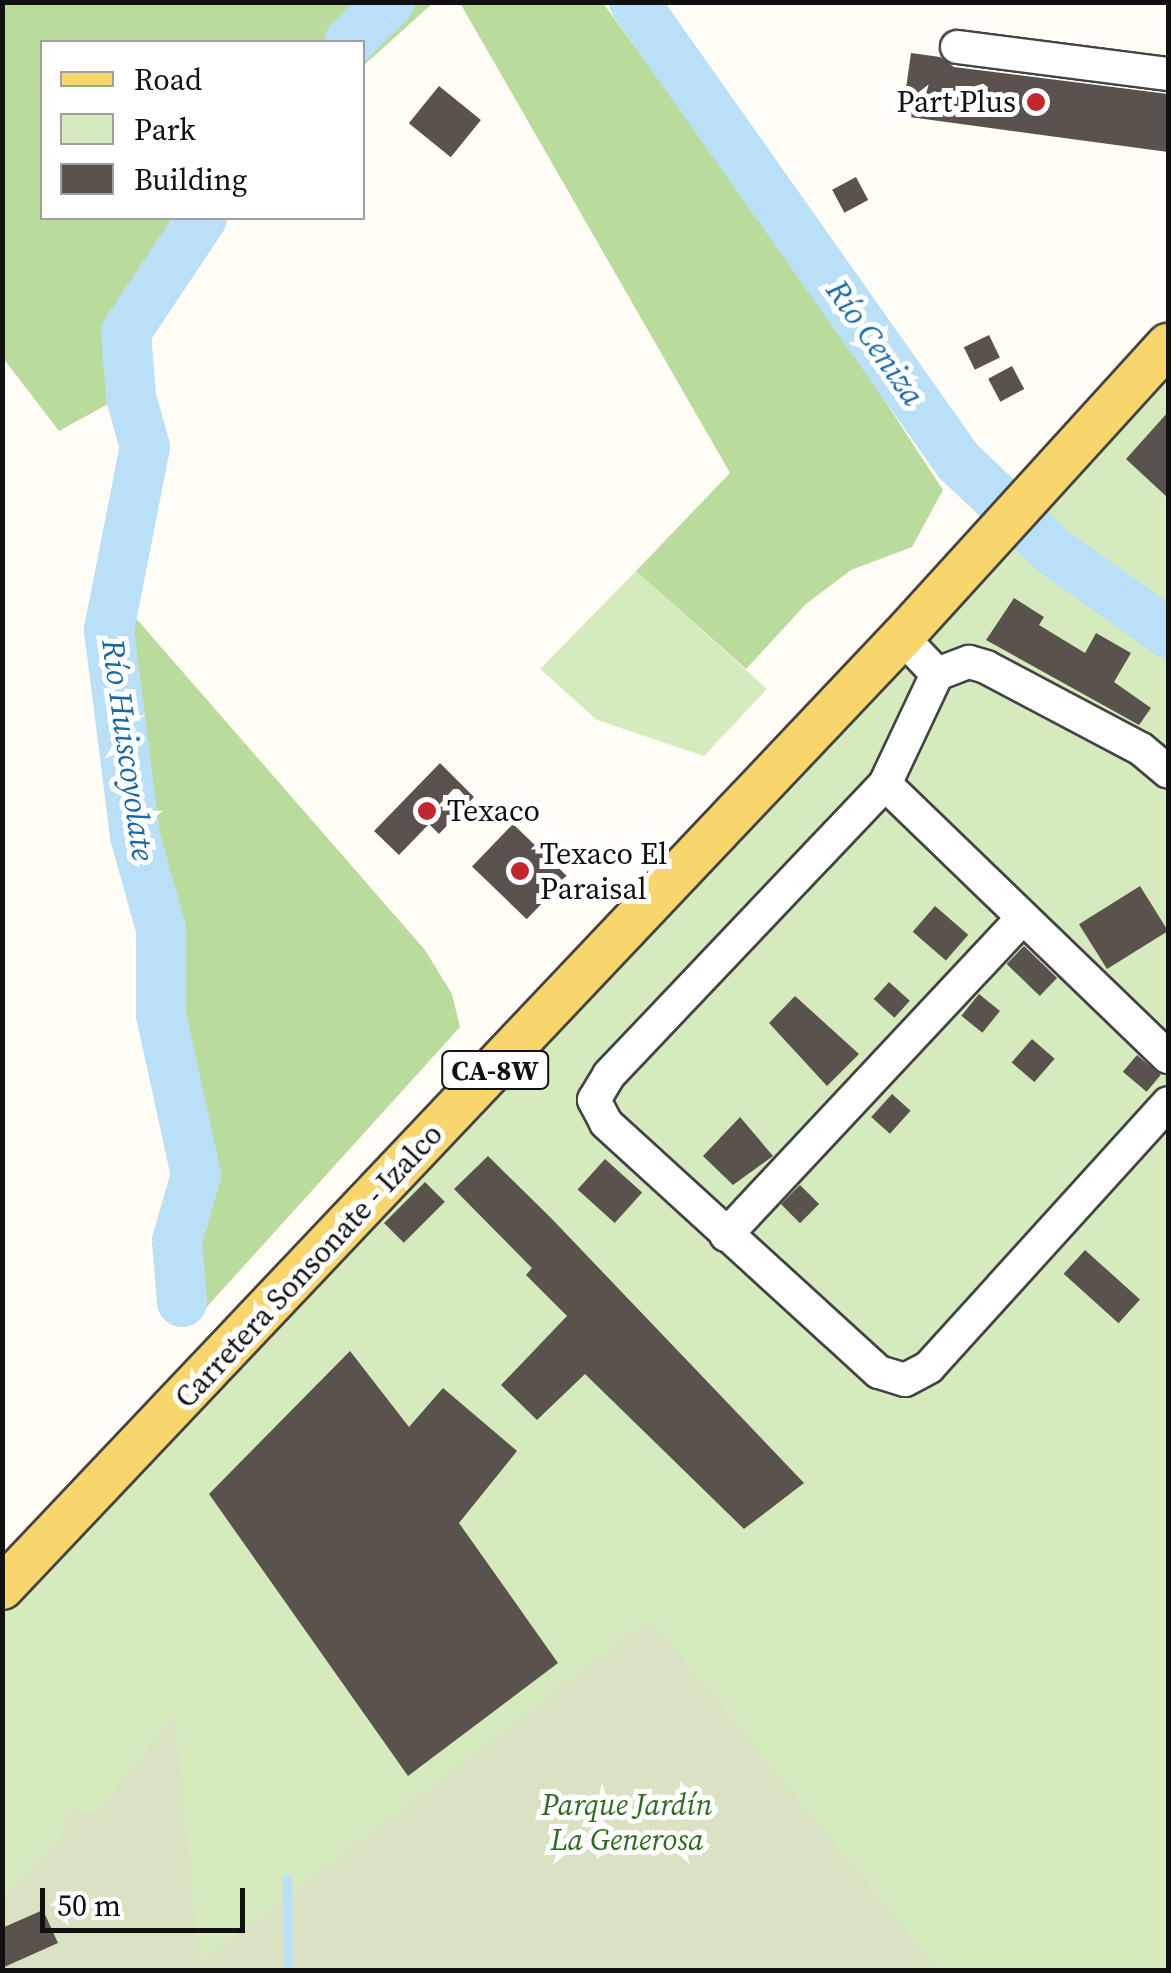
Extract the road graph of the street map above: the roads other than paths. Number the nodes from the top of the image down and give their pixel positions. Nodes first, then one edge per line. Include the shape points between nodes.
1 (957, 47) dead end
2 (1168, 74) edge
3 (1164, 360) edge
4 (902, 637) junction
5 (937, 674) junction
6 (1168, 772) edge
7 (885, 784) junction
8 (1021, 920) junction
9 (1168, 1057) edge
10 (1168, 1103) edge
11 (726, 1234) junction
12 (2, 1588) edge

1 - 2 street
3 - 4 main road, Carretera Sonsonate - Izalco / CA-8W
4 - 5 street
4 - 12 main road, Carretera Sonsonate - Izalco / CA-8W
5 - 6 street via 970,662 986,667 1140,749
5 - 7 street
7 - 8 street
7 - 11 street via 609,1075 594,1100 606,1124
8 - 9 street
8 - 11 street
10 - 11 street via 929,1367 905,1380 878,1372

